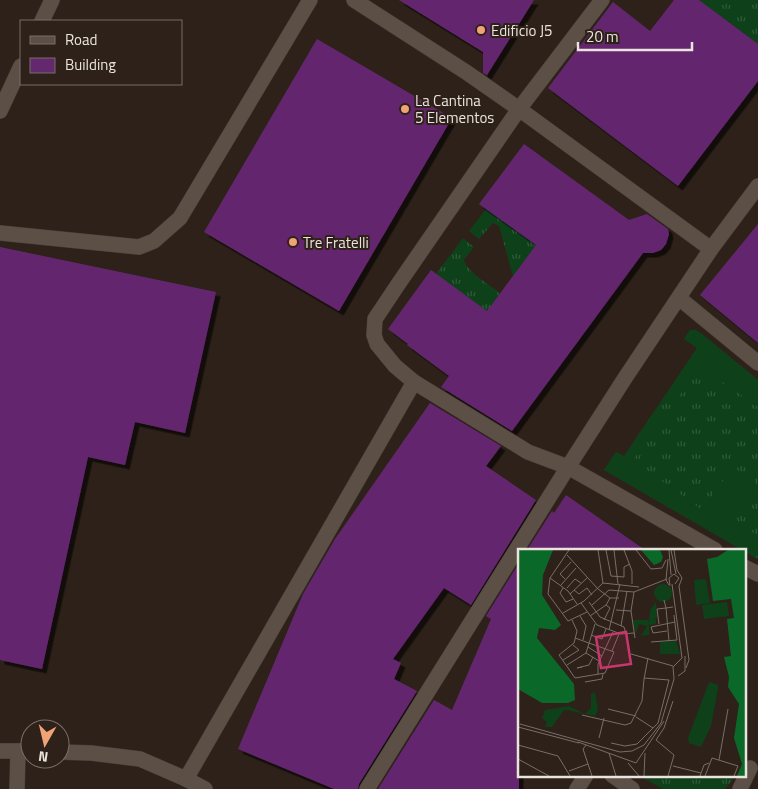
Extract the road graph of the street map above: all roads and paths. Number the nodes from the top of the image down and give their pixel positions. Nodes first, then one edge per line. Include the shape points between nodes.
1 (52, 0) edge
2 (310, 0) edge
3 (354, 0) edge
4 (602, 0) edge
5 (42, 20) edge
6 (20, 68) edge
7 (519, 109) junction
8 (0, 111) edge
9 (758, 186) edge
10 (0, 233) edge
11 (711, 249) junction
12 (678, 298) junction
13 (758, 363) edge
14 (414, 382) junction
15 (568, 467) junction
16 (713, 549) edge
17 (746, 568) edge
18 (758, 574) edge
19 (0, 751) edge
20 (20, 751) edge
21 (70, 752) edge
22 (21, 769) edge
23 (751, 769) edge
24 (585, 776) edge
25 (613, 776) edge
26 (186, 779) junction
27 (17, 789) edge
28 (205, 789) edge
29 (367, 789) edge
30 (577, 789) edge
31 (632, 789) edge
32 (740, 789) edge

1 - 5 street
2 - 10 street via 180,218 154,241 139,247
3 - 7 street
4 - 7 street
6 - 8 street
7 - 11 street
7 - 14 street via 375,319 377,344
9 - 11 street
11 - 12 street
12 - 13 street
12 - 15 street
14 - 15 street via 528,452
14 - 26 street
15 - 16 street
15 - 29 street
17 - 18 street
19 - 20 street
21 - 26 street via 140,760
22 - 27 street
23 - 32 street
24 - 30 street
25 - 31 street
26 - 28 street

